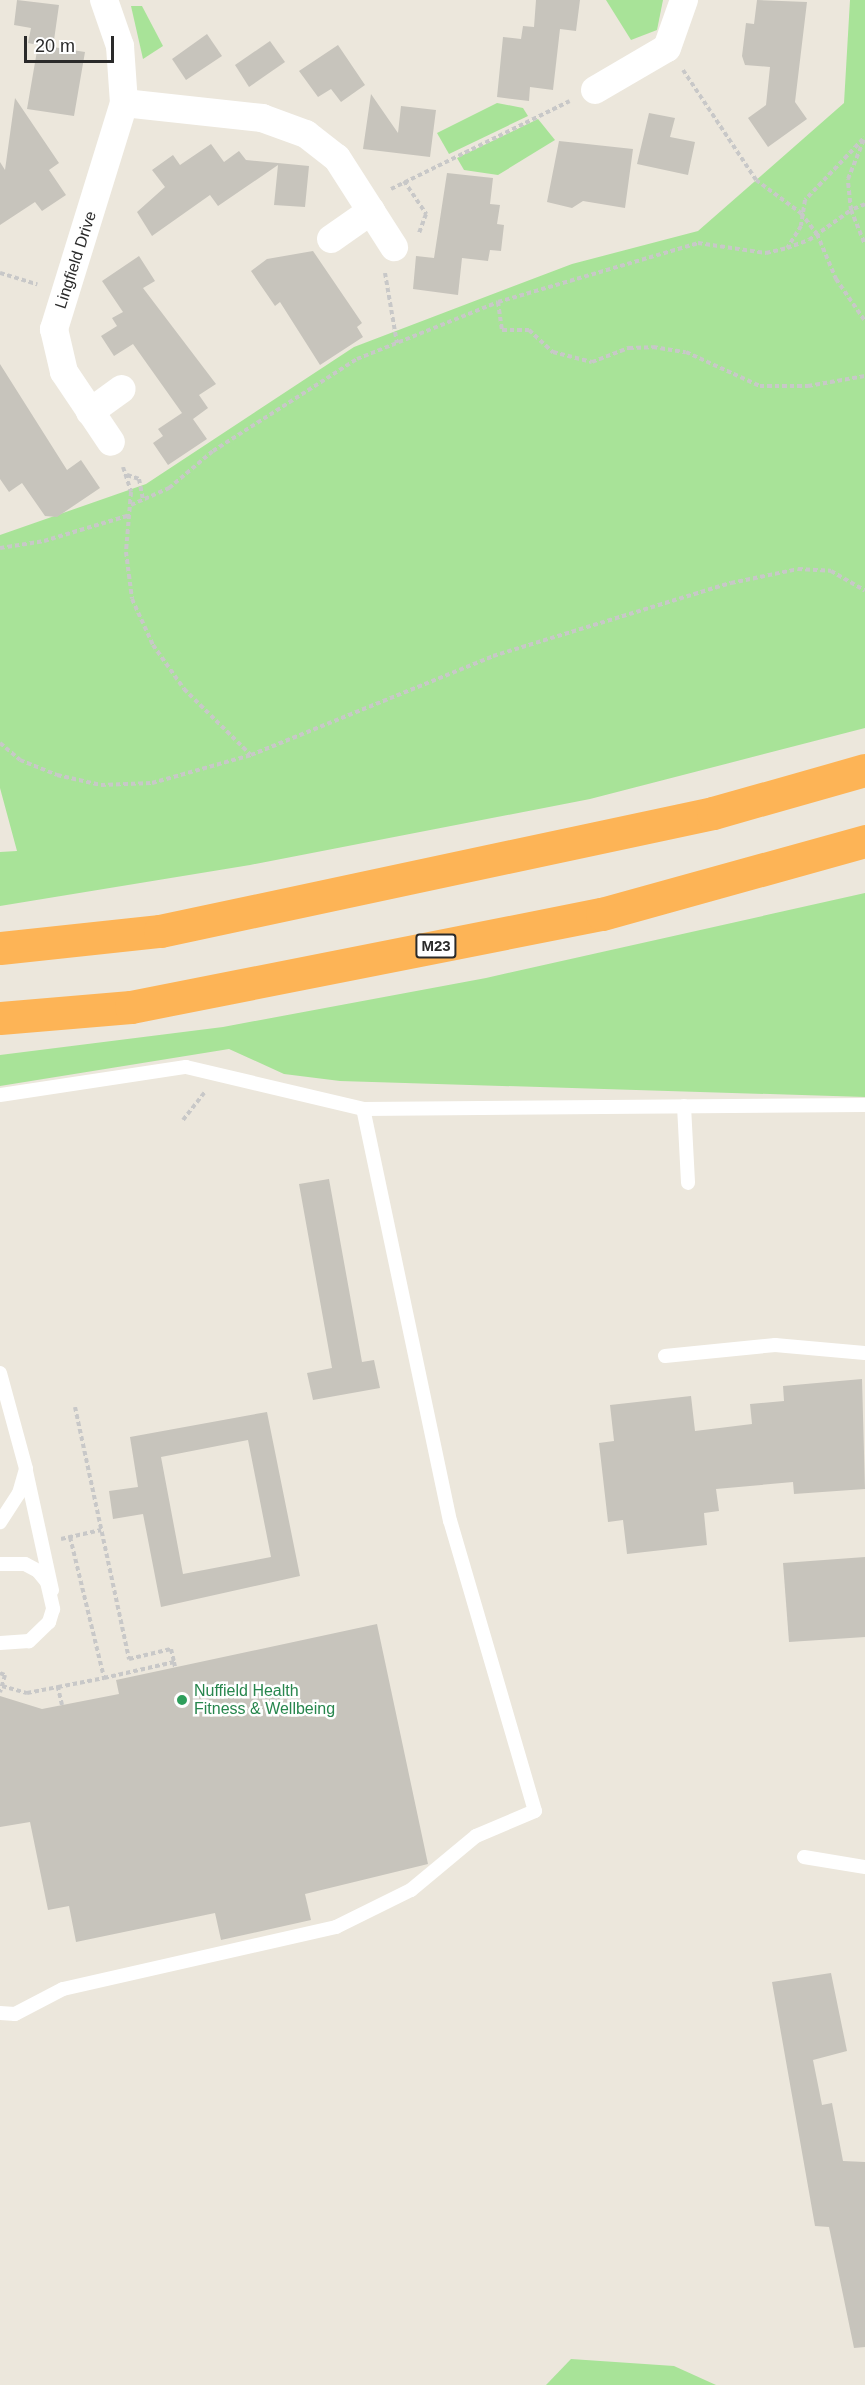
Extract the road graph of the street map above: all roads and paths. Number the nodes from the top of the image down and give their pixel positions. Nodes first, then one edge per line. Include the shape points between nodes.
1 (104, 0) edge
2 (684, 0) edge
3 (667, 48) junction
4 (595, 90) joint
5 (124, 103) junction
6 (864, 138) edge
7 (865, 204) edge
8 (369, 208) junction
9 (850, 210) junction
10 (801, 213) junction
11 (817, 234) junction
12 (331, 239) dead end
13 (865, 244) edge
14 (394, 247) dead end
15 (787, 248) junction
16 (0, 273) edge
17 (63, 295) junction
18 (498, 302) junction
19 (865, 321) edge
20 (865, 376) edge
21 (122, 389) dead end
22 (90, 412) junction
23 (111, 442) joint
24 (127, 475) junction
25 (143, 500) junction
26 (130, 505) junction
27 (130, 515) junction
28 (0, 548) edge
29 (865, 591) edge
30 (0, 743) edge
31 (251, 755) junction
32 (865, 770) edge
33 (865, 841) edge
34 (0, 948) edge
35 (0, 1018) edge
36 (0, 1095) edge
37 (865, 1105) edge
38 (684, 1106) junction
39 (363, 1109) junction
40 (688, 1183) dead end
41 (865, 1353) edge
42 (665, 1356) dead end
43 (0, 1373) edge
44 (75, 1407) dead end
45 (26, 1469) junction
46 (0, 1522) edge
47 (102, 1530) junction
48 (70, 1537) junction
49 (45, 1543) junction
50 (0, 1564) edge
51 (52, 1595) junction
52 (0, 1644) edge
53 (0, 1673) edge
54 (104, 1678) junction
55 (2, 1686) junction
56 (58, 1687) junction
57 (0, 1692) edge
58 (62, 1706) dead end
59 (804, 1857) dead end
60 (865, 1867) edge
61 (0, 2013) edge

1 - 5 street, Lingfield Drive via 120,46
2 - 3 street
3 - 4 street
3 - 10 path via 756,180
4 - 8 path via 406,180
5 - 8 street via 284,123 324,144
5 - 17 street, Lingfield Drive
6 - 9 path via 848,179
6 - 10 path via 812,190
7 - 9 path
8 - 12 street
8 - 14 street
9 - 11 path
9 - 13 path
10 - 11 path
10 - 15 path via 801,226
11 - 15 path
11 - 19 path via 836,279
15 - 18 path via 766,253 698,243
16 - 17 path
17 - 22 street, Lingfield Drive via 56,351
18 - 20 path via 502,330 529,330 553,352 592,362 630,348 653,347 686,352 760,386 808,386
18 - 25 path via 357,358 213,451 168,488
21 - 22 street
22 - 23 street, Lingfield Drive
23 - 24 path
24 - 25 path via 139,479
24 - 26 path
25 - 26 path
26 - 27 path
27 - 28 path via 44,541
27 - 31 path via 127,576 153,645 184,688
29 - 31 path via 831,571 798,569 731,583 493,656
30 - 31 path via 20,760 101,785 152,783
32 - 34 highway via 713,813 160,931
33 - 35 highway, M23 via 590,916 131,1007
36 - 39 lane via 186,1067
37 - 38 lane
38 - 39 lane
38 - 40 lane
39 - 61 lane via 450,1521 535,1811 476,1836 411,1890 336,1927 63,1989 15,2014
41 - 42 lane via 776,1345
43 - 45 lane
44 - 47 path
45 - 46 lane via 19,1494
45 - 49 lane
47 - 48 path
47 - 54 path via 129,1659 171,1649 175,1664
48 - 49 path
48 - 54 path
49 - 51 lane
50 - 51 lane via 26,1564 38,1571
51 - 52 lane via 49,1622 41,1634 17,1645
53 - 55 path via 5,1675
54 - 56 path
55 - 56 path via 27,1693
55 - 57 path
56 - 58 path
59 - 60 lane

